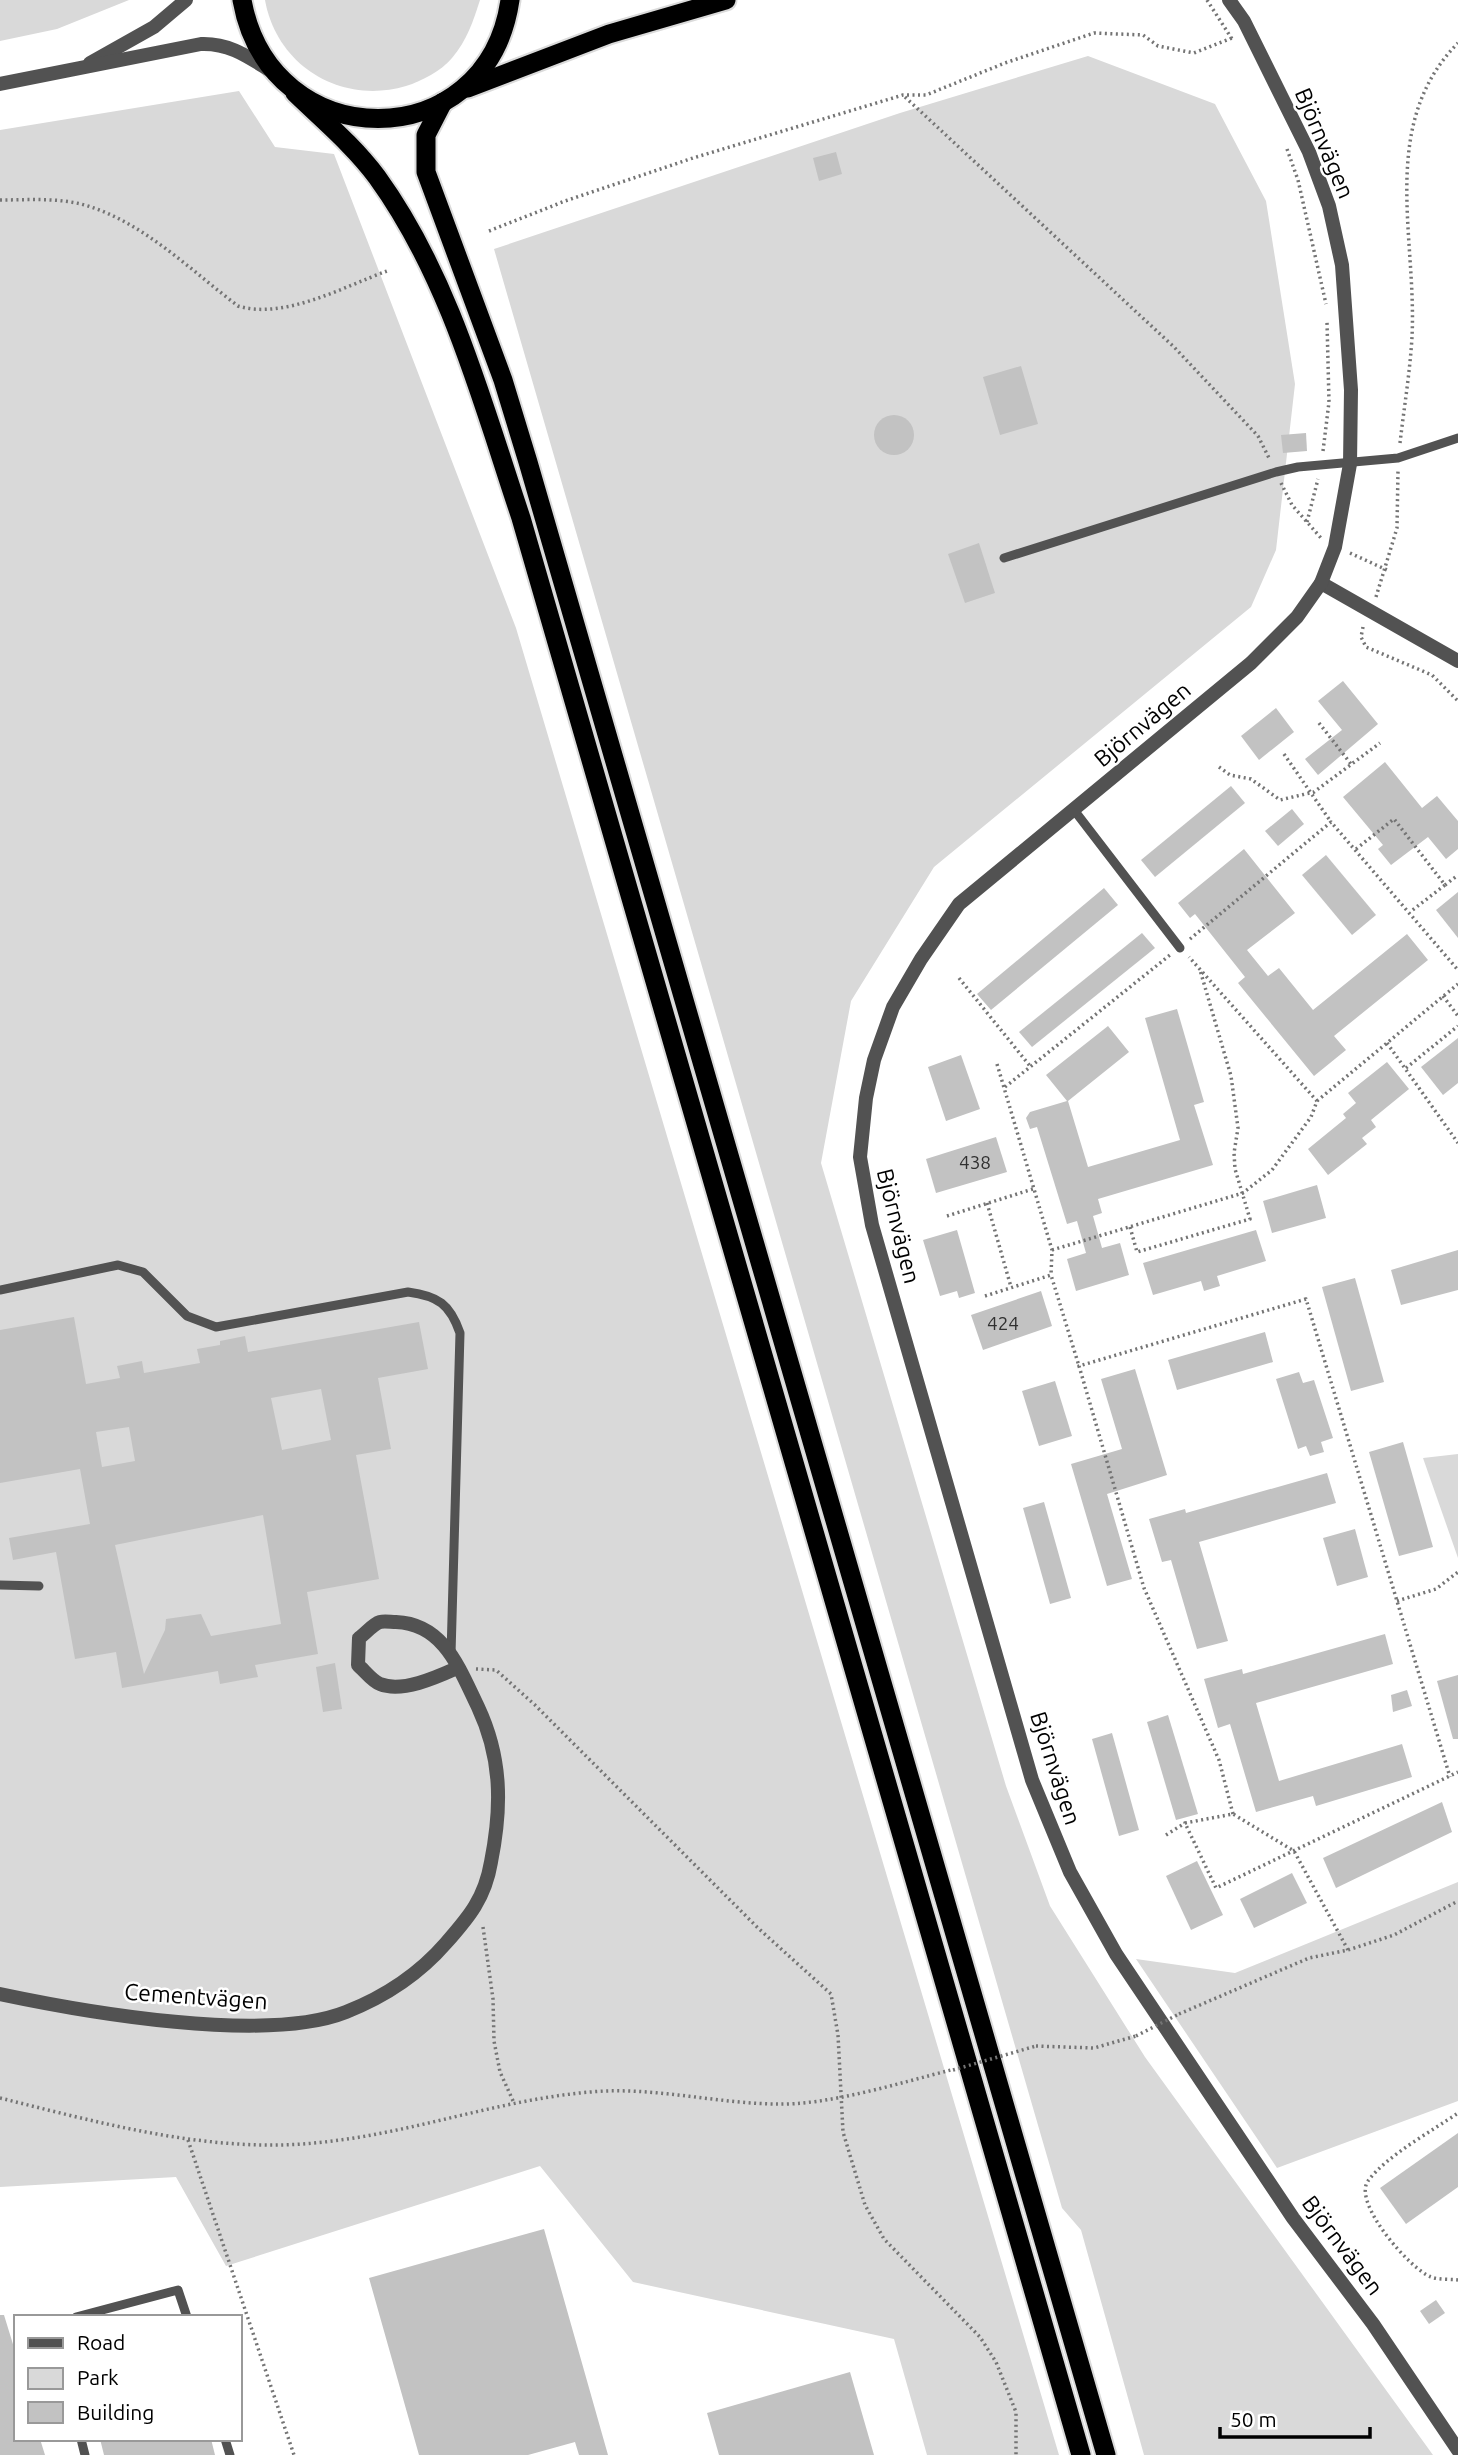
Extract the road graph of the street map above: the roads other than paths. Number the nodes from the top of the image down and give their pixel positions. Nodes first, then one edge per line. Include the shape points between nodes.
1 (186, 0) edge
2 (242, 0) edge
3 (510, 0) edge
4 (726, 0) edge
5 (1228, 0) edge
6 (80, 69) junction
7 (272, 71) junction
8 (0, 85) edge
9 (460, 90) junction
10 (295, 93) junction
11 (443, 102) junction
12 (1458, 438) edge
13 (1350, 464) junction
14 (1004, 558) dead end
15 (1321, 583) junction
16 (1458, 661) edge
17 (1074, 810) junction
18 (1180, 948) road end
19 (0, 1290) edge
20 (0, 1585) edge
21 (39, 1586) dead end
22 (454, 1662) junction
23 (0, 1994) edge
24 (84, 2315) edge
25 (186, 2315) edge
26 (1458, 2450) edge
27 (1081, 2455) edge
28 (1106, 2455) edge

1 - 6 street via 154,27
2 - 7 highway via 252,38
3 - 9 highway via 499,42
4 - 9 highway via 609,34
5 - 13 street, Björnvägen via 1244,21 1309,152 1329,206 1342,265 1351,390
6 - 7 street via 216,43
6 - 8 street
7 - 10 highway
9 - 11 highway
10 - 11 highway via 326,110 377,120 411,115
10 - 27 highway via 375,175 420,244 491,427 581,721
11 - 28 highway via 426,135 431,193 498,366 528,463
12 - 13 lane via 1398,458
13 - 14 lane via 1276,472
13 - 15 street, Björnvägen via 1335,547
15 - 16 street via 1372,607
15 - 17 street, Björnvägen via 1297,617 1251,663
17 - 18 lane
17 - 26 street, Björnvägen via 958,904 893,1007 872,1073 860,1157 872,1225 1032,1780 1070,1872 1116,1954 1181,2053
19 - 22 lane via 118,1265 143,1272 187,1316 216,1326 408,1292 433,1295 454,1315 460,1333
20 - 21 lane
22 - 22 street, Cementvägen via 436,1677 402,1685 380,1684 358,1665 359,1638 380,1622 415,1623 438,1636
22 - 23 street, Cementvägen via 492,1737 499,1825 486,1887 468,1918 428,1964 345,2013 262,2025 84,2010
24 - 25 lane via 178,2290

